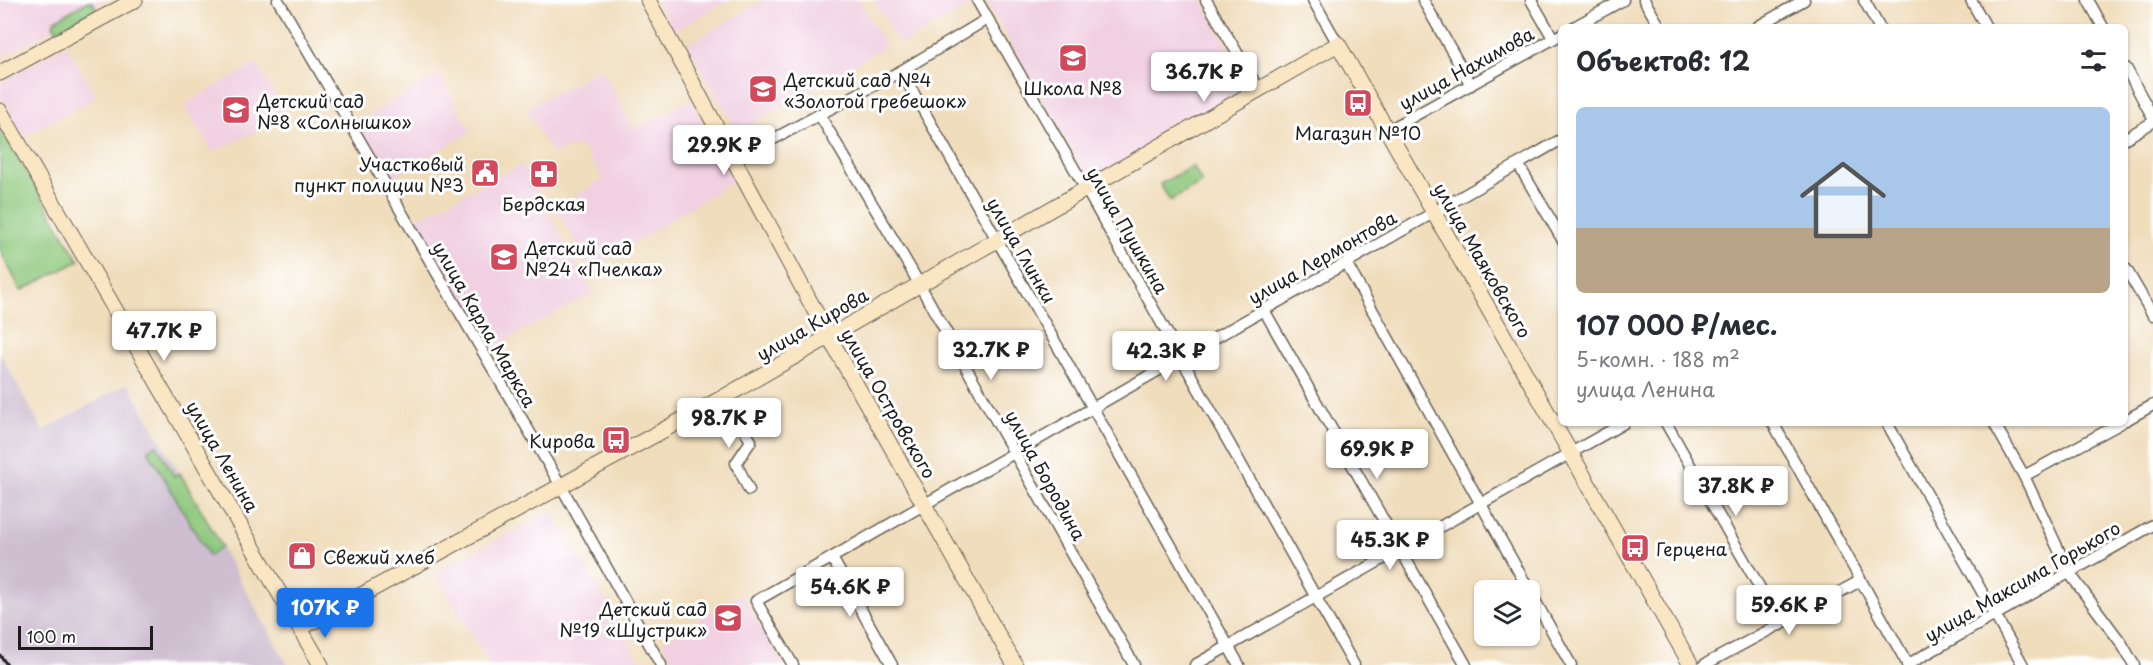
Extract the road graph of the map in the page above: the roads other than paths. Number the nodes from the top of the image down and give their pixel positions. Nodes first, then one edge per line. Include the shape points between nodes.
1 (135, 0) edge
2 (279, 0) edge
3 (648, 0) edge
4 (977, 0) edge
5 (1206, 0) edge
6 (1313, 0) edge
7 (1423, 0) edge
8 (1531, 0) edge
9 (1623, 0) edge
10 (1644, 0) edge
11 (1804, 0) edge
12 (1864, 0) edge
13 (1971, 0) edge
14 (2088, 0) edge
15 (987, 19) junction
16 (1773, 23) edge
17 (1579, 24) edge
18 (1658, 24) edge
19 (1877, 24) edge
20 (1984, 24) edge
21 (2101, 24) edge
22 (1557, 36) edge
23 (1338, 44) junction
24 (901, 71) junction
25 (2128, 72) edge
26 (0, 73) edge
27 (1471, 84) junction
28 (1259, 90) junction
29 (0, 111) edge
30 (819, 114) junction
31 (2153, 120) edge
32 (1387, 131) junction
33 (2128, 137) edge
34 (1558, 141) edge
35 (734, 160) junction
36 (1518, 164) junction
37 (1086, 189) junction
38 (1434, 212) junction
39 (1558, 232) edge
40 (998, 240) junction
41 (1346, 263) junction
42 (2128, 272) edge
43 (920, 285) junction
44 (1264, 310) junction
45 (2153, 315) edge
46 (829, 337) junction
47 (1181, 357) junction
48 (724, 397) junction
49 (2153, 405) edge
50 (1093, 407) junction
51 (2128, 419) edge
52 (1619, 426) edge
53 (1668, 426) edge
54 (1775, 426) edge
55 (1889, 426) edge
56 (1996, 426) edge
57 (2116, 426) edge
58 (1015, 453) junction
59 (1571, 453) junction
60 (2025, 476) junction
61 (561, 486) junction
62 (749, 490) dead end
63 (1482, 503) junction
64 (924, 505) junction
65 (2153, 525) edge
66 (1400, 549) junction
67 (832, 558) junction
68 (2070, 574) junction
69 (1860, 581) junction
70 (1316, 597) junction
71 (1996, 615) junction
72 (1780, 625) junction
73 (301, 628) junction
74 (1228, 646) junction
75 (321, 665) edge
76 (661, 665) edge
77 (793, 665) edge
78 (892, 665) edge
79 (1016, 665) edge
80 (1134, 665) edge
81 (1195, 665) edge
82 (1239, 665) edge
83 (1354, 665) edge
84 (1466, 665) edge
85 (1572, 665) edge
86 (1691, 665) edge
87 (1704, 665) edge
88 (1908, 665) edge
89 (2023, 665) edge
90 (2134, 665) edge

1 - 26 street
2 - 61 street, улица Карла Маркса
3 - 35 street, улица Островского
4 - 15 street, улица Пушкина
5 - 28 street
6 - 23 street, улица Маяковского
7 - 27 street
8 - 22 street
9 - 17 street
10 - 18 street
11 - 16 street
12 - 19 street
13 - 20 street
14 - 21 street
15 - 24 street
15 - 37 street, улица Пушкина
22 - 27 street, улица Нахимова
23 - 28 street, улица Кирова
23 - 32 street, улица Маяковского
24 - 30 street
24 - 40 street, улица Глинки
25 - 31 street
27 - 32 street, улица Нахимова
28 - 37 street, улица Кирова
29 - 73 street, улица Ленина
30 - 35 street
30 - 43 street, улица Бородина
31 - 33 street
32 - 38 street, улица Маяковского
34 - 36 street, улица Лермонтова
35 - 46 street, улица Островского
36 - 38 street, улица Лермонтова
36 - 39 street
37 - 40 street, улица Кирова
37 - 47 street, улица Пушкина
38 - 41 street, улица Лермонтова
38 - 59 street, улица Маяковского
40 - 43 street, улица Кирова
40 - 50 street, улица Глинки
41 - 44 street, улица Лермонтова
41 - 63 street
42 - 45 street
43 - 46 street, улица Кирова
43 - 58 street, улица Бородина
44 - 47 street, улица Лермонтова
44 - 66 street
46 - 48 street, улица Кирова
46 - 64 street, улица Островского
47 - 50 street, улица Лермонтова
47 - 70 street, улица Пушкина
48 - 61 street, улица Кирова
48 - 62 street via 751,441 736,463
49 - 51 street
50 - 58 street, улица Лермонтова
50 - 74 street, улица Глинки
52 - 59 street
53 - 72 street
54 - 69 street
55 - 71 street
56 - 60 street
57 - 60 street
58 - 64 street, улица Лермонтова
58 - 80 street, улица Бородина
59 - 63 street
59 - 86 street, улица Маяковского
60 - 68 street
61 - 73 street, улица Кирова
61 - 76 street, улица Карла Маркса
63 - 66 street
63 - 85 street
64 - 67 street, улица Лермонтова
64 - 79 street, улица Островского
65 - 68 street, улица Максима Горького
66 - 70 street
66 - 84 street
67 - 77 street, улица Лермонтова via 756,601
67 - 78 street
68 - 71 street, улица Максима Горького
68 - 90 street
69 - 72 street
69 - 88 street
70 - 74 street
70 - 83 street, улица Пушкина
71 - 88 street, улица Максима Горького
71 - 89 street
72 - 87 street
73 - 75 street, улица Ленина
74 - 81 street
74 - 82 street, улица Глинки

